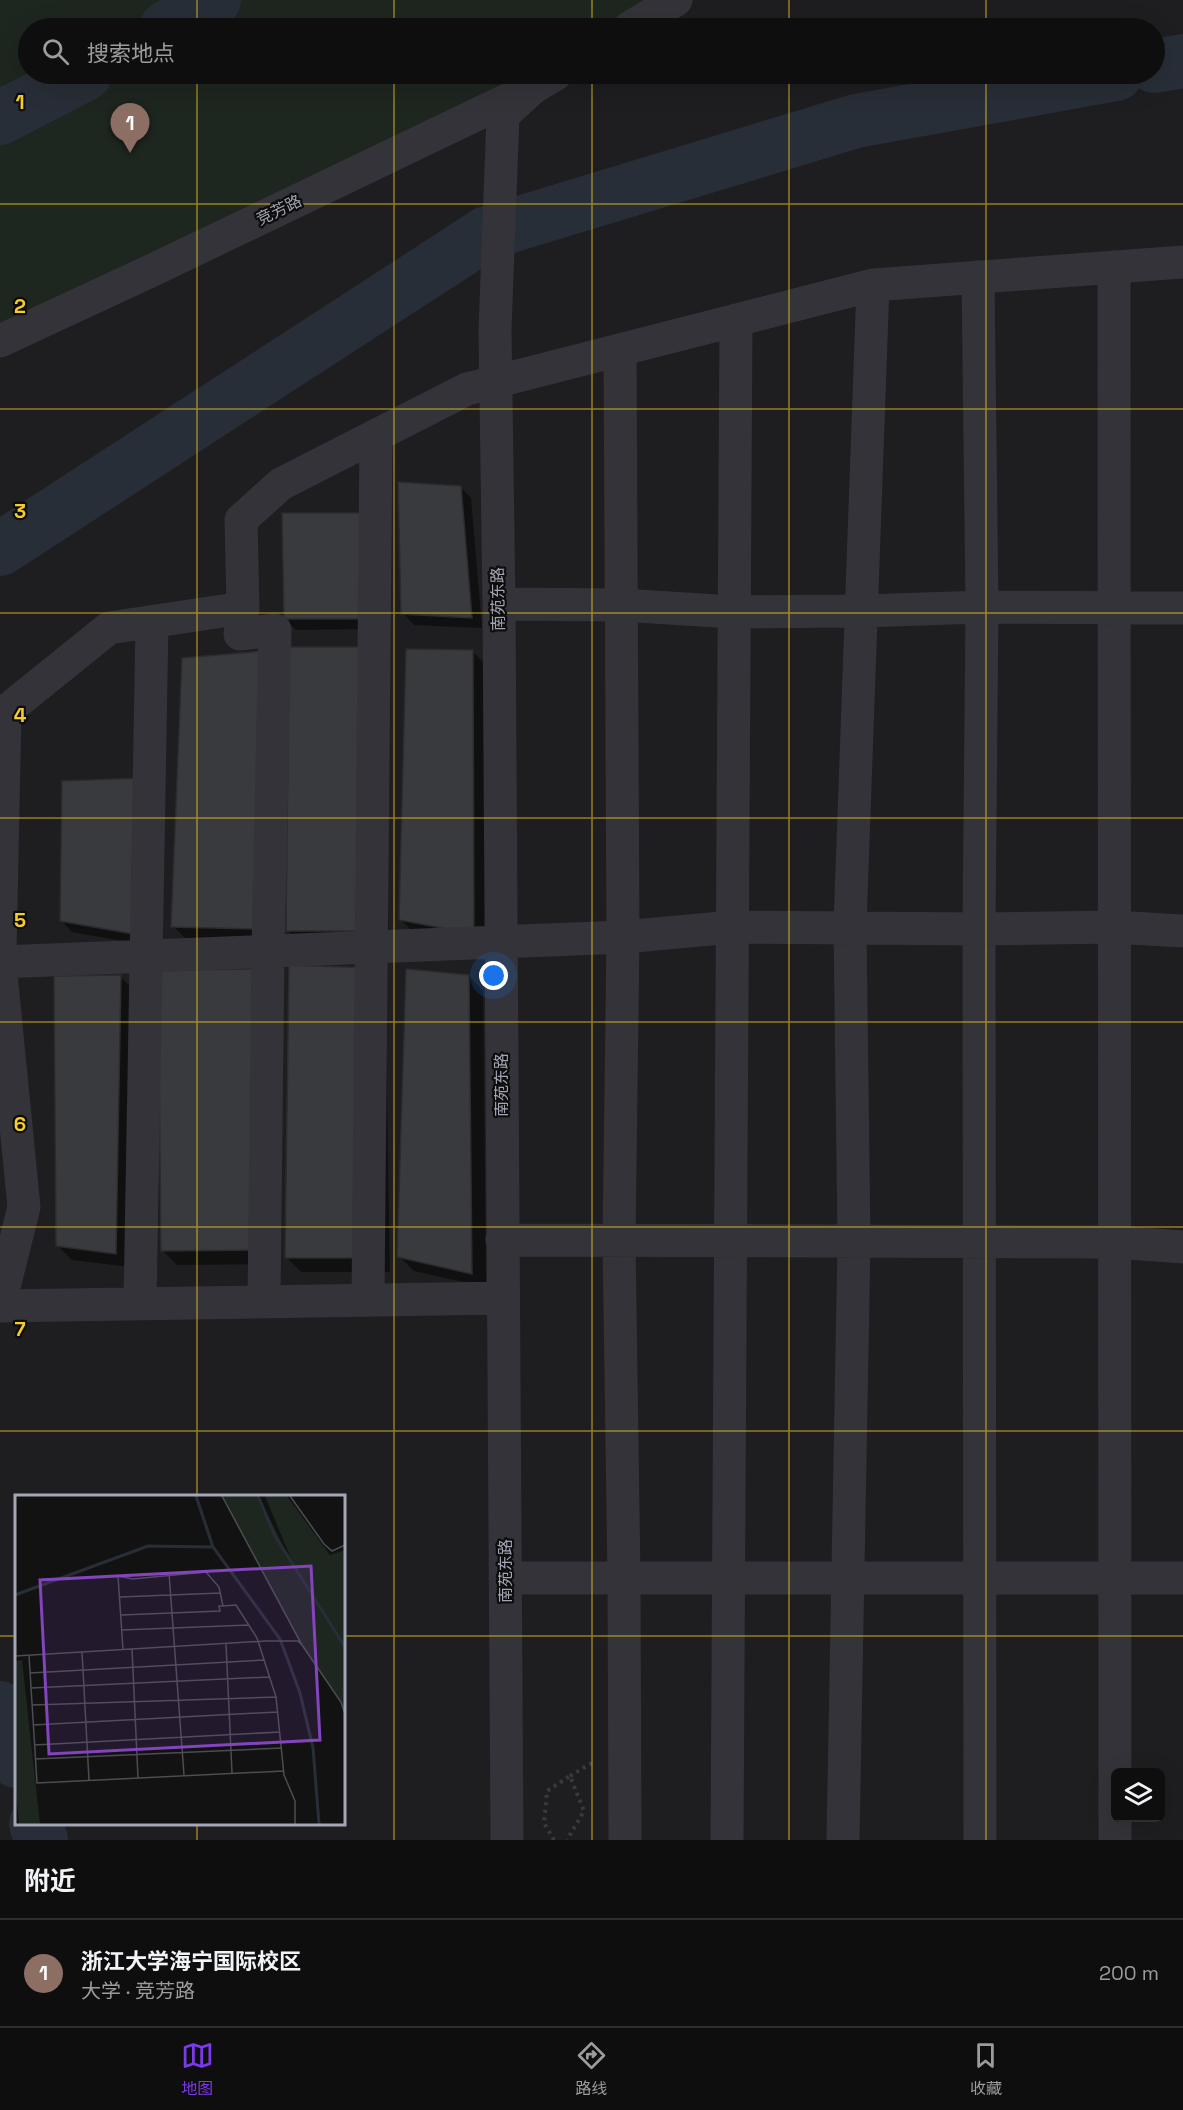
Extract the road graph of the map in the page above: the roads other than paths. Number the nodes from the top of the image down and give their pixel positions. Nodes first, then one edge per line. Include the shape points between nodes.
1 (676, 0) edge
2 (646, 18) edge
3 (537, 84) edge
4 (540, 84) edge
5 (1183, 262) edge
6 (1114, 267) junction
7 (978, 277) junction
8 (873, 285) junction
9 (736, 320) junction
10 (0, 341) edge
11 (620, 350) junction
12 (495, 382) junction
13 (376, 436) junction
14 (499, 604) junction
15 (621, 605) junction
16 (243, 608) junction
17 (982, 608) junction
18 (1114, 608) junction
19 (1183, 608) edge
20 (734, 612) junction
21 (862, 612) junction
22 (152, 622) junction
23 (850, 926) junction
24 (732, 927) junction
25 (1114, 927) junction
26 (979, 929) junction
27 (1183, 931) edge
28 (623, 937) junction
29 (500, 943) junction
30 (371, 948) junction
31 (268, 952) junction
32 (0, 953) edge
33 (146, 956) junction
34 (0, 963) edge
35 (502, 1240) junction
36 (619, 1240) junction
37 (730, 1241) junction
38 (855, 1242) junction
39 (979, 1242) junction
40 (1115, 1242) junction
41 (1183, 1247) edge
42 (502, 1298) junction
43 (368, 1300) junction
44 (264, 1302) junction
45 (140, 1304) junction
46 (0, 1305) edge
47 (624, 1577) junction
48 (505, 1578) junction
49 (728, 1578) junction
50 (848, 1578) junction
51 (979, 1578) junction
52 (1114, 1578) junction
53 (1183, 1578) edge
54 (507, 1840) edge
55 (625, 1840) edge
56 (727, 1840) edge
57 (843, 1840) edge
58 (980, 1840) edge
59 (1114, 1840) edge

1 - 2 street
3 - 10 street, 竞芳路
4 - 12 street, 南苑东路 via 503,115
5 - 6 street
6 - 7 street
6 - 18 street
7 - 8 street
7 - 17 street
8 - 9 street
8 - 21 street
9 - 11 street
9 - 20 street
11 - 12 street
11 - 15 street
12 - 13 street via 467,389
12 - 14 street, 南苑东路
13 - 16 street via 280,484 242,520
13 - 30 street
14 - 15 street
14 - 29 street, 南苑东路
15 - 20 street
15 - 28 street
16 - 22 street
16 - 31 street via 240,634 275,630
17 - 18 street
17 - 21 street
17 - 26 street
18 - 19 street
18 - 25 street
20 - 21 street
20 - 24 street
21 - 23 street
22 - 32 street via 109,628 5,712
22 - 33 street
23 - 24 street
23 - 26 street
23 - 38 street
24 - 28 street
24 - 37 street
25 - 26 street
25 - 27 street
25 - 40 street
26 - 39 street
28 - 29 street
28 - 36 street
29 - 30 street
29 - 35 street, 南苑东路
30 - 31 street
30 - 43 street
31 - 33 street
31 - 44 street
33 - 34 street
33 - 45 street
34 - 46 street via 24,1207
35 - 36 street
35 - 42 street, 南苑东路
36 - 37 street
36 - 47 street
37 - 38 street
37 - 49 street
38 - 39 street
38 - 50 street
39 - 40 street
39 - 51 street
40 - 41 street
40 - 52 street
42 - 43 street
42 - 48 street, 南苑东路
43 - 44 street
44 - 45 street
45 - 46 street
47 - 48 street
47 - 49 street
47 - 55 street
48 - 54 street, 南苑东路
49 - 50 street
49 - 56 street
50 - 51 street
50 - 57 street
51 - 52 street
51 - 58 street
52 - 53 street
52 - 59 street

